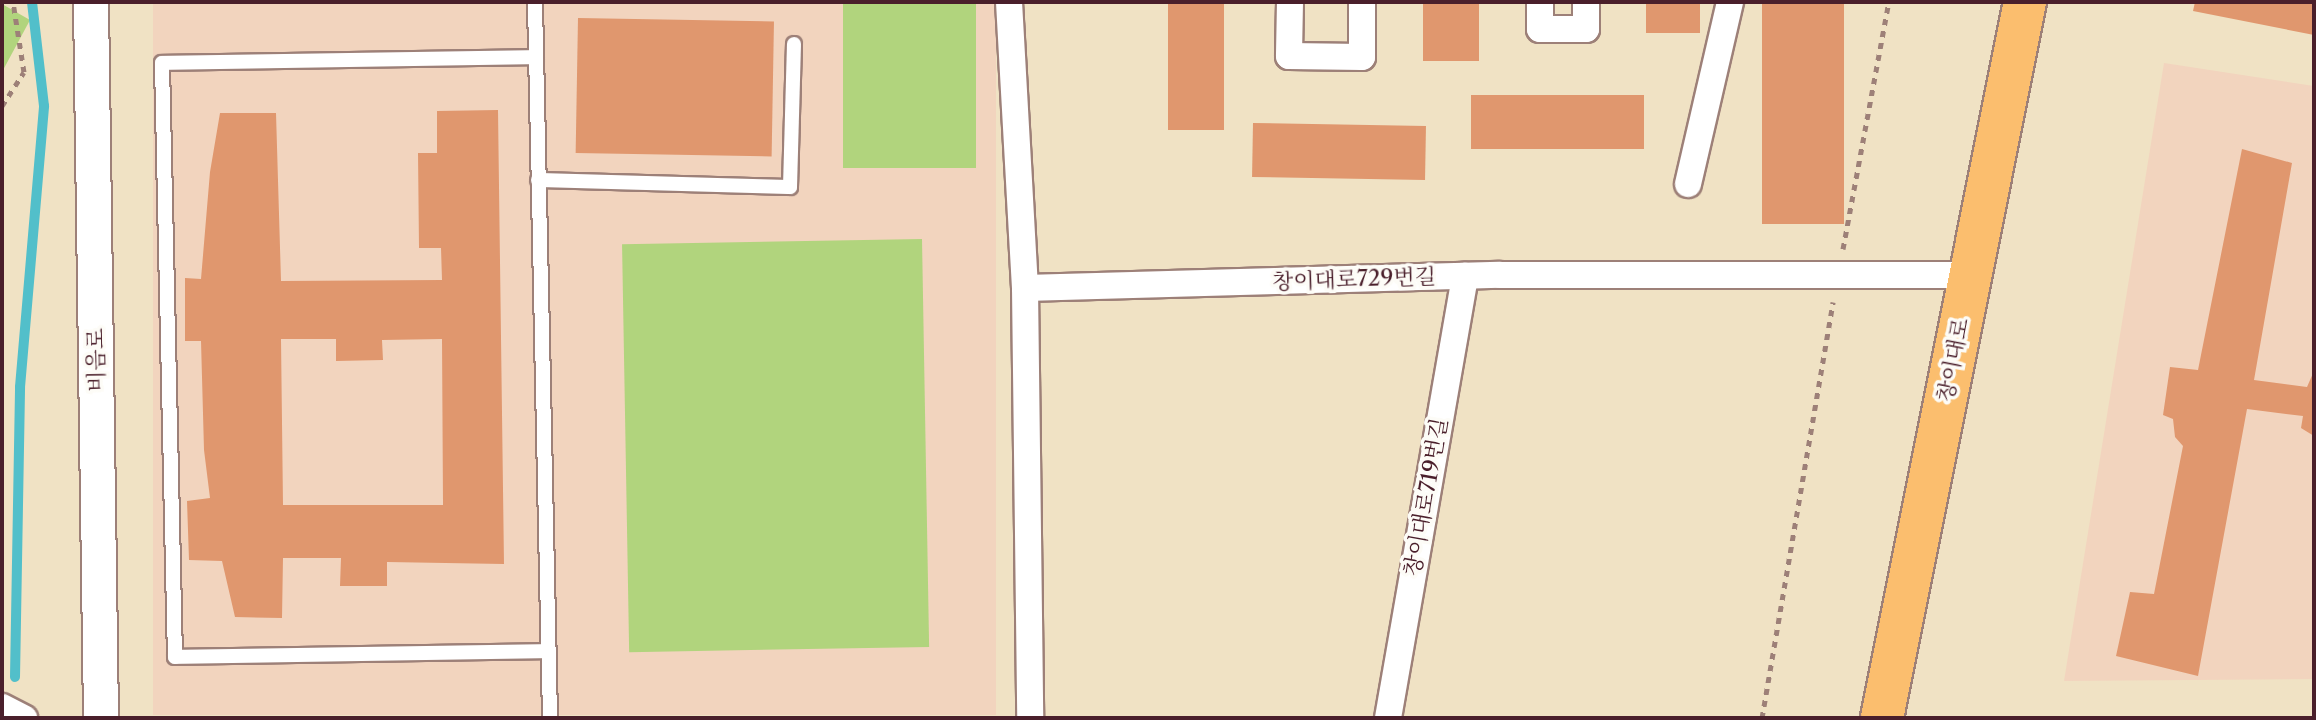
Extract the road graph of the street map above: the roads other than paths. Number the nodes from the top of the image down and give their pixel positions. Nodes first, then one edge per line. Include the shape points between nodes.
1 (91, 2) edge
2 (535, 2) edge
3 (1009, 2) edge
4 (1290, 2) edge
5 (1362, 2) edge
6 (1540, 2) edge
7 (1586, 2) edge
8 (1730, 2) edge
9 (2025, 2) edge
10 (794, 44) dead end
11 (536, 57) junction
12 (538, 180) junction
13 (1688, 184) dead end
14 (1970, 275) junction
15 (1465, 276) junction
16 (1025, 288) junction
17 (548, 651) junction
18 (2, 707) edge
19 (24, 718) edge
20 (101, 718) edge
21 (550, 718) edge
22 (1030, 718) edge
23 (1388, 718) edge
24 (1882, 718) edge

1 - 20 street, 비음로
2 - 11 lane
3 - 16 street
4 - 5 street via 1289,56 1362,57
6 - 7 street via 1540,29 1586,29
8 - 13 street
9 - 14 main road, 창이대로
10 - 12 lane via 790,187
11 - 12 lane
11 - 17 lane via 162,63 175,657
12 - 17 lane
14 - 15 street, 창이대로729번길
14 - 24 main road, 창이대로
15 - 16 street, 창이대로729번길
15 - 23 street, 창이대로719번길
16 - 22 street
17 - 21 lane
18 - 19 street

